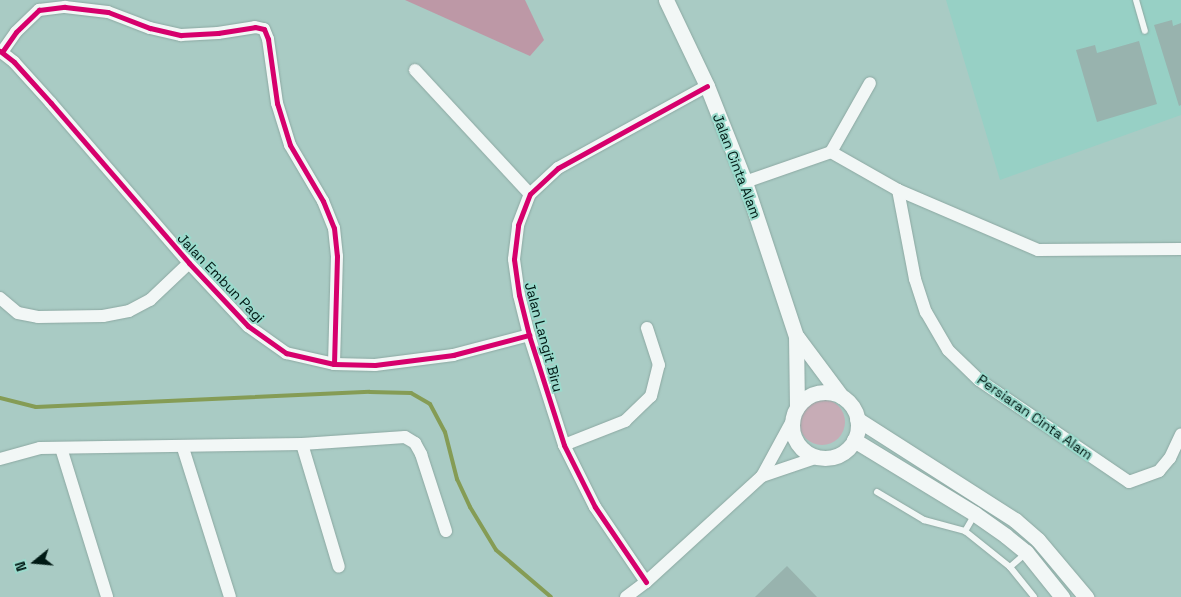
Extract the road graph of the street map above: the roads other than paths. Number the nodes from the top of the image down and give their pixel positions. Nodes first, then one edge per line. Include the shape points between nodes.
1 (666, 0) edge
2 (1136, 0) edge
3 (1145, 31) dead end
4 (1, 51) edge
5 (415, 70) dead end
6 (870, 83) dead end
7 (707, 86) junction
8 (831, 152) junction
9 (745, 182) junction
10 (898, 190) junction
11 (530, 194) junction
12 (1181, 249) edge
13 (189, 263) junction
14 (0, 298) edge
15 (647, 328) dead end
16 (529, 334) junction
17 (796, 336) junction
18 (334, 364) junction
19 (841, 396) junction
20 (795, 414) junction
21 (857, 419) junction
22 (1181, 434) edge
23 (854, 440) junction
24 (302, 444) junction
25 (564, 445) junction
26 (61, 448) junction
27 (184, 448) junction
28 (818, 457) junction
29 (0, 460) edge
30 (762, 476) junction
31 (877, 492) dead end
32 (975, 514) junction
33 (446, 531) dead end
34 (965, 531) junction
35 (1026, 552) junction
36 (339, 567) dead end
37 (1010, 567) junction
38 (646, 582) junction
39 (107, 597) edge
40 (230, 597) edge
41 (626, 597) edge
42 (1034, 597) edge
43 (1062, 597) edge
44 (1086, 597) edge

1 - 7 street, Jalan Cinta Alam
2 - 3 lane
4 - 13 street, Jalan Embun Pagi via 51,103
4 - 18 street via 39,10 65,7 108,12 150,28 181,35 255,27 264,29 277,102 290,145 323,201 334,228 337,256
5 - 11 street
6 - 8 street
7 - 9 street, Jalan Cinta Alam
7 - 11 street, Jalan Langit Biru via 558,168
8 - 9 street
8 - 10 street
9 - 17 street, Jalan Cinta Alam
10 - 12 street via 1038,250
10 - 22 street, Persiaran Cinta Alam via 915,279 926,312 948,350 979,380 1129,482 1159,471 1170,458
11 - 16 street, Jalan Langit Biru via 518,224 514,259 518,295
13 - 14 street via 150,300 129,311 38,317 18,313
13 - 18 street, Jalan Embun Pagi via 248,326 286,353
15 - 25 street via 659,365 651,396 625,421
16 - 18 street, Jalan Embun Pagi via 453,355 375,365
16 - 25 street, Jalan Langit Biru
17 - 19 street, Jalan Cinta Alam
17 - 20 street, Jalan Cinta Alam
19 - 20 street via 816,393 809,396
19 - 21 street via 852,406
20 - 28 street via 794,435 800,447
20 - 30 street, Jalan Cinta Alam
21 - 23 street
21 - 44 street via 1015,520 1038,540
23 - 28 street via 839,454
23 - 32 street
24 - 27 street
24 - 33 street via 404,437 415,443
24 - 36 street
25 - 38 street, Jalan Langit Biru via 595,507
26 - 27 street
26 - 29 street via 40,448
26 - 39 street
27 - 40 street
28 - 30 street, Jalan Cinta Alam
30 - 38 street, Jalan Cinta Alam
31 - 34 lane via 924,520
32 - 34 lane
32 - 35 street
34 - 37 lane
35 - 37 lane
35 - 43 street
37 - 42 lane
38 - 41 street, Jalan Cinta Alam

